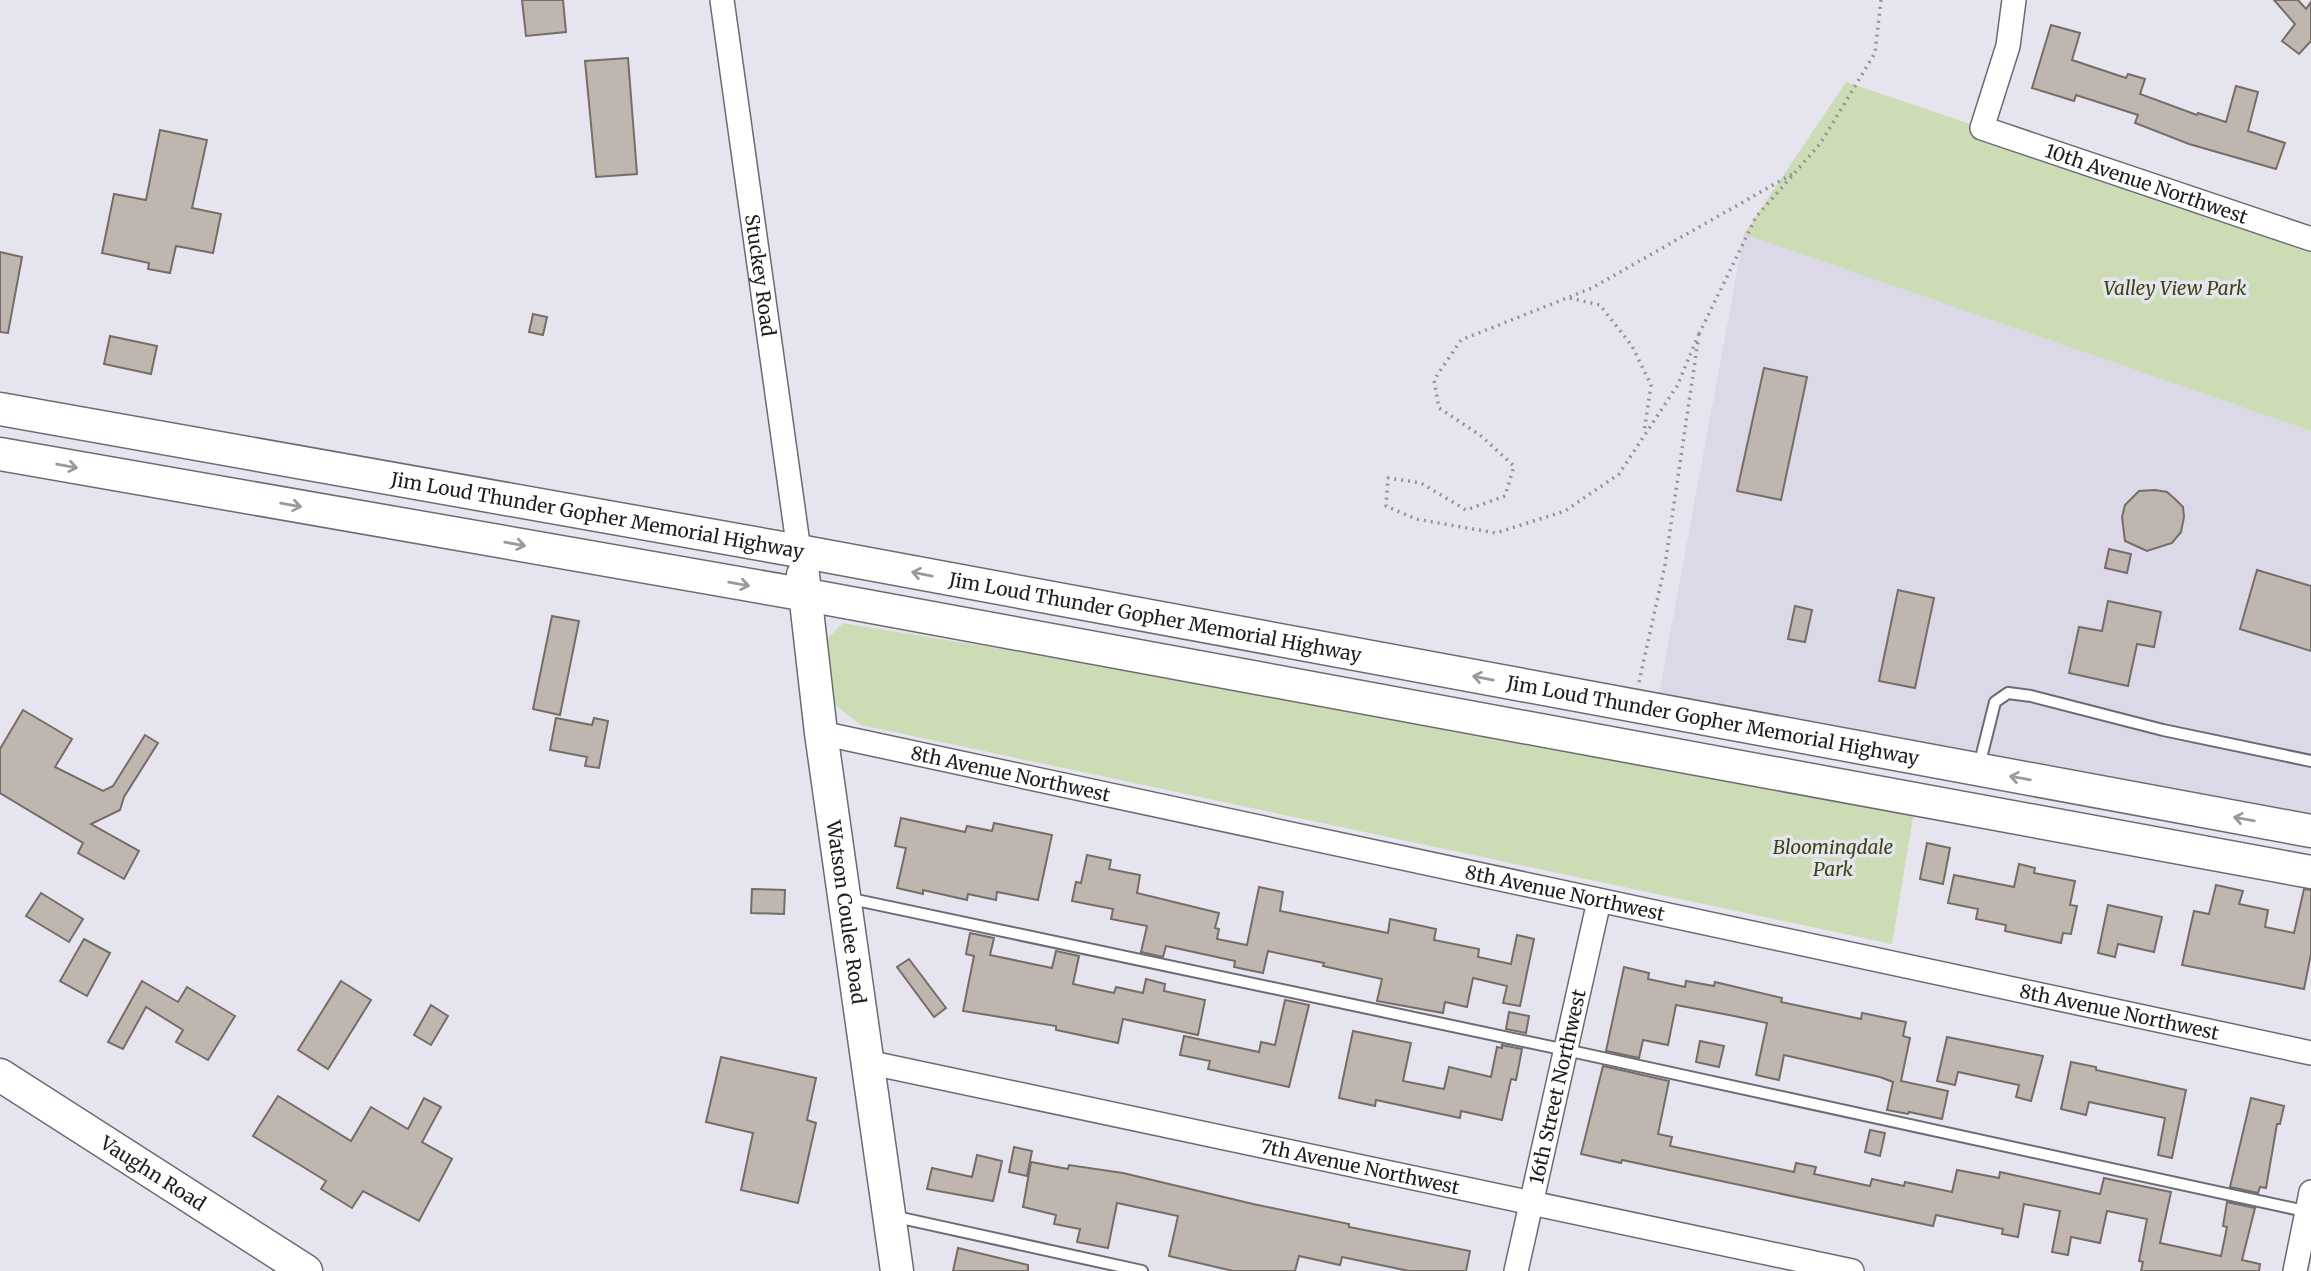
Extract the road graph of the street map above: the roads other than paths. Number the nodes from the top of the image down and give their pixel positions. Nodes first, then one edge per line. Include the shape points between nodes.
1 (722, 0) edge
2 (2014, 0) edge
3 (2311, 239) edge
4 (0, 409) edge
5 (0, 454) edge
6 (799, 551) junction
7 (807, 596) junction
8 (821, 733) junction
9 (2311, 761) edge
10 (1978, 771) junction
11 (2311, 831) edge
12 (2311, 872) edge
13 (844, 897) junction
14 (1599, 901) junction
15 (1566, 1050) junction
16 (2311, 1053) edge
17 (867, 1062) junction
18 (0, 1075) edge
19 (1532, 1203) junction
20 (2310, 1205) edge
21 (889, 1216) junction
22 (306, 1271) edge
23 (897, 1271) edge
24 (1142, 1271) edge
25 (1516, 1271) edge
26 (1852, 1271) edge
27 (2295, 1271) edge

1 - 6 street, Stuckey Road
2 - 3 street, 10th Avenue Northwest via 2008,46 1982,128
4 - 6 main road, Jim Loud Thunder Gopher Memorial Highway
5 -> 7 main road, Jim Loud Thunder Gopher Memorial Highway
6 - 7 main road, Watson Coulee Road
10 -> 6 main road, Jim Loud Thunder Gopher Memorial Highway
7 - 8 main road, Watson Coulee Road
7 - 12 main road, Jim Loud Thunder Gopher Memorial Highway
8 - 13 main road, Watson Coulee Road
8 - 14 street, 8th Avenue Northwest
9 - 10 lane via 2008,693 1995,702
11 -> 10 main road, Jim Loud Thunder Gopher Memorial Highway
13 - 15 lane
13 - 17 main road, Watson Coulee Road
14 - 15 street, 16th Street Northwest
14 - 16 street, 8th Avenue Northwest
15 - 19 street, 16th Street Northwest
15 - 20 lane
17 - 19 street, 7th Avenue Northwest
17 - 21 main road, Watson Coulee Road
18 - 22 main road, Vaughn Road
19 - 25 street, 16th Street Northwest
19 - 26 street, 7th Avenue Northwest
20 - 27 street
21 - 23 main road, Watson Coulee Road
21 - 24 lane

